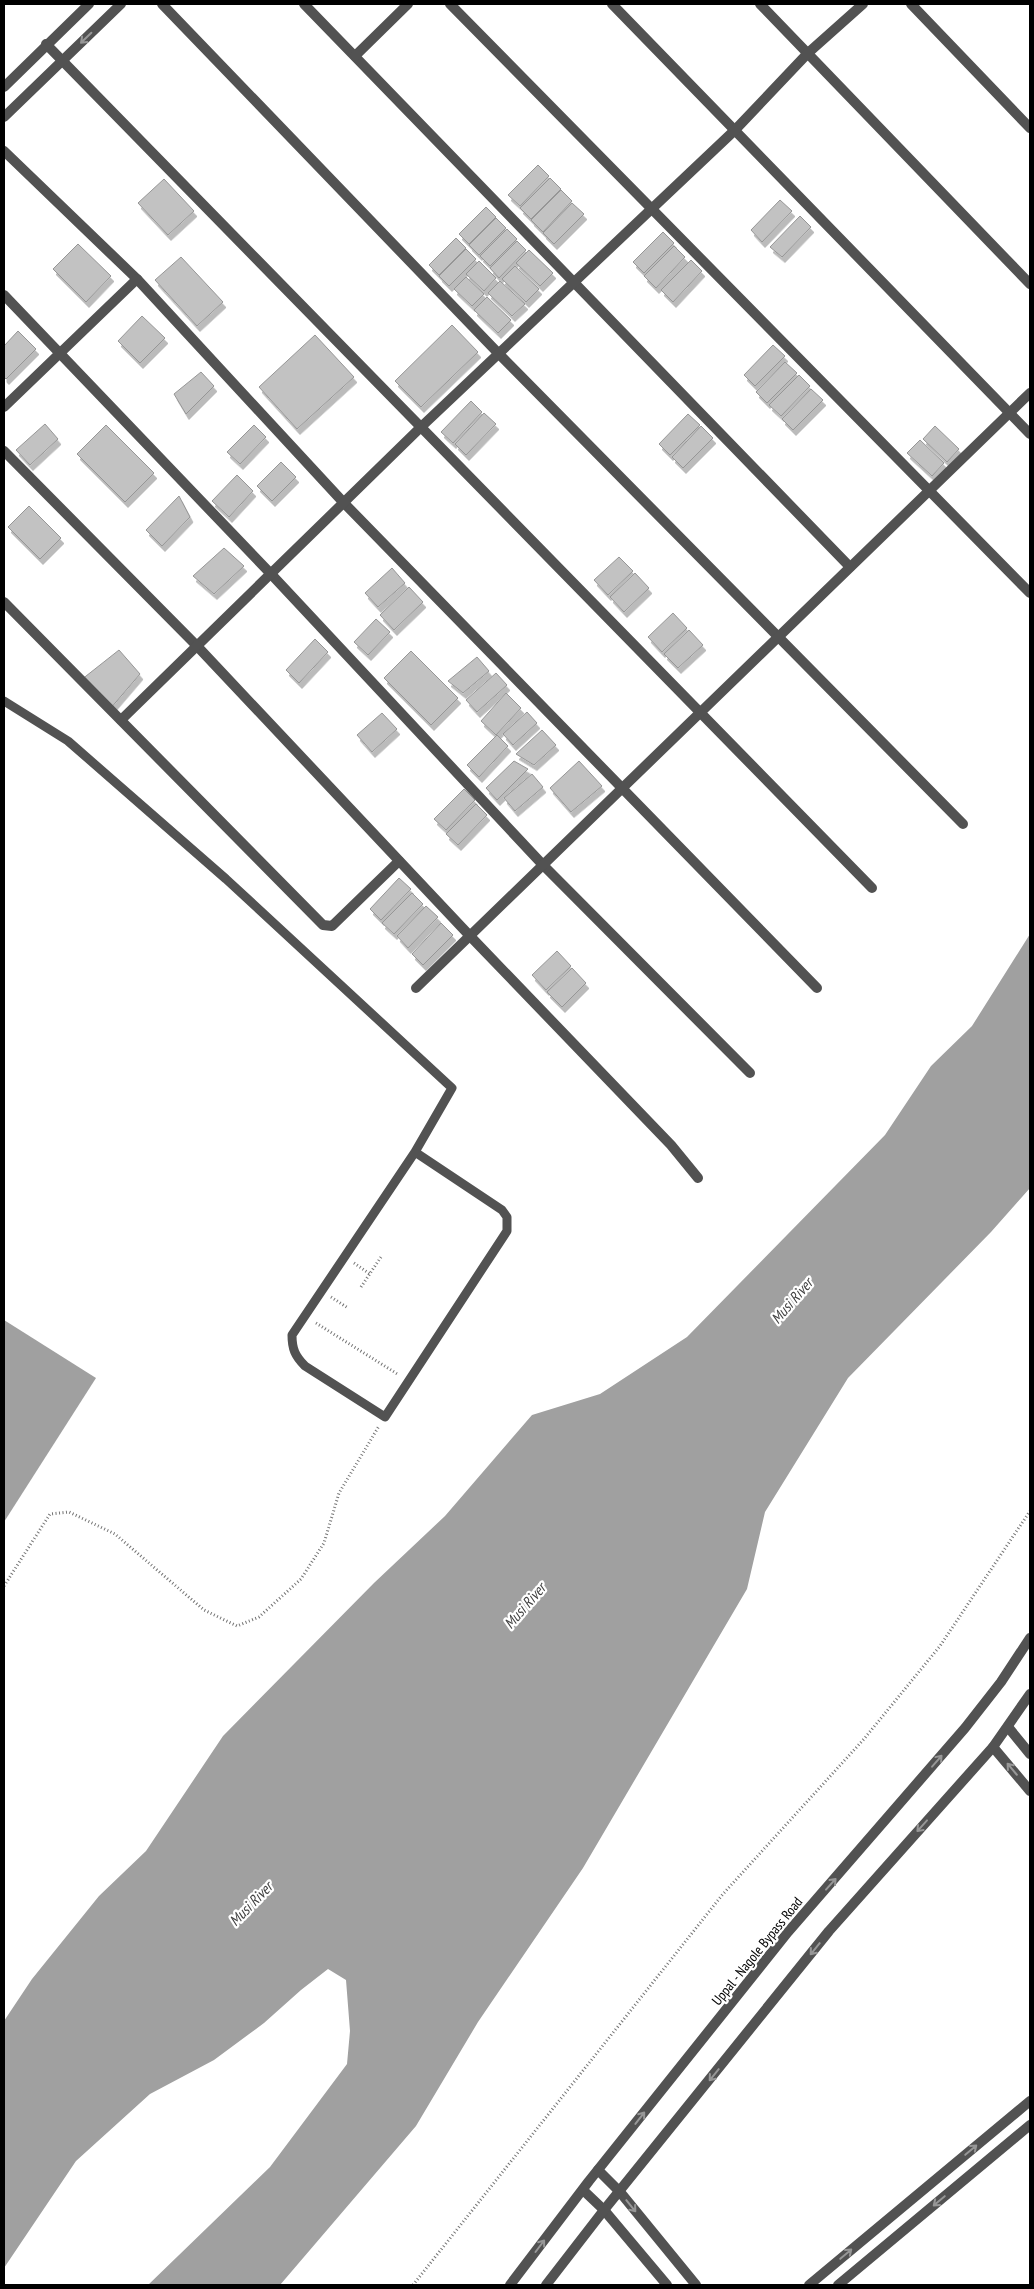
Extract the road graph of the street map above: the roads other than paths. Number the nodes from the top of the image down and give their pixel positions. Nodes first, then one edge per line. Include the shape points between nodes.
1 (89, 4) edge
2 (121, 4) edge
3 (162, 4) edge
4 (304, 4) edge
5 (408, 4) edge
6 (450, 4) edge
7 (612, 4) edge
8 (760, 4) edge
9 (863, 4) edge
10 (911, 4) edge
11 (46, 44) junction
12 (808, 53) junction
13 (355, 56) junction
14 (62, 60) junction
15 (4, 86) edge
16 (4, 117) edge
17 (1030, 128) edge
18 (735, 130) junction
19 (4, 151) edge
20 (652, 208) junction
21 (137, 279) junction
22 (574, 282) junction
23 (1030, 284) edge
24 (4, 295) edge
25 (60, 353) junction
26 (499, 354) junction
27 (1030, 392) edge
28 (4, 407) edge
29 (1010, 413) junction
30 (421, 427) junction
31 (1030, 434) edge
32 (4, 451) edge
33 (930, 490) junction
34 (344, 503) junction
35 (850, 568) junction
36 (271, 574) junction
37 (1030, 593) edge
38 (4, 602) edge
39 (779, 636) junction
40 (197, 646) junction
41 (4, 701) edge
42 (700, 712) junction
43 (121, 720) junction
44 (622, 788) junction
45 (963, 824) dead end
46 (399, 861) junction
47 (543, 865) junction
48 (872, 888) dead end
49 (470, 936) junction
50 (416, 988) dead end
51 (817, 988) dead end
52 (750, 1073) dead end
53 (414, 1152) junction
54 (698, 1178) dead end
55 (1030, 1638) edge
56 (1030, 1694) edge
57 (1008, 1727) junction
58 (993, 1747) junction
59 (1030, 1754) edge
60 (1030, 1791) edge
61 (1030, 2100) edge
62 (1030, 2125) edge
63 (598, 2170) junction
64 (583, 2190) junction
65 (620, 2192) junction
66 (604, 2210) junction
67 (510, 2285) edge
68 (546, 2285) edge
69 (667, 2285) edge
70 (696, 2285) edge
71 (809, 2285) edge
72 (838, 2285) edge

1 - 11 street
2 -> 14 street
3 - 26 street
4 - 13 street
5 - 13 street
6 - 20 street
7 - 18 street
8 - 12 street
9 - 12 street
10 - 17 street
11 - 14 street
11 - 15 street
12 - 18 street
12 - 23 street
13 - 22 street
14 - 16 street
14 - 30 street
18 - 20 street
18 - 29 street
19 - 21 street
20 - 22 street
20 - 33 street
21 - 25 street
21 - 34 street
22 - 26 street
22 - 35 street
24 - 25 street
25 - 28 street
25 - 36 street
26 - 30 street
26 - 39 street
27 - 29 street
29 - 31 street
29 - 33 street
30 - 34 street
30 - 42 street
32 - 40 street
33 - 35 street
33 - 37 street
34 - 36 street
34 - 44 street
35 - 39 street
36 - 40 street
36 - 47 street
38 - 43 street
39 - 42 street
39 - 45 street
40 - 43 street
40 - 46 street
41 - 53 lane via 68,741 226,879 452,1088
42 - 44 street
42 - 48 street
43 - 46 street via 323,925 332,926
44 - 47 street
44 - 51 street
46 - 49 street
47 - 49 street
47 - 52 street
49 - 50 street
49 - 54 street via 671,1145
53 - 53 lane via 292,1335 296,1358 305,1366 385,1417 507,1230 508,1223 502,1210
63 -> 55 street, Uppal - Nagole Bypass Road via 788,1932 965,1728
56 - 57 street
57 - 58 street
57 - 59 street
60 -> 58 street
58 -> 65 street via 829,1931
71 -> 61 street
62 -> 72 street
63 - 64 street, Uppal - Nagole Bypass Road
63 - 65 street
64 - 66 street
67 -> 64 street, Uppal - Nagole Bypass Road
65 - 66 street
65 -> 70 street
66 - 68 street
66 - 69 street

